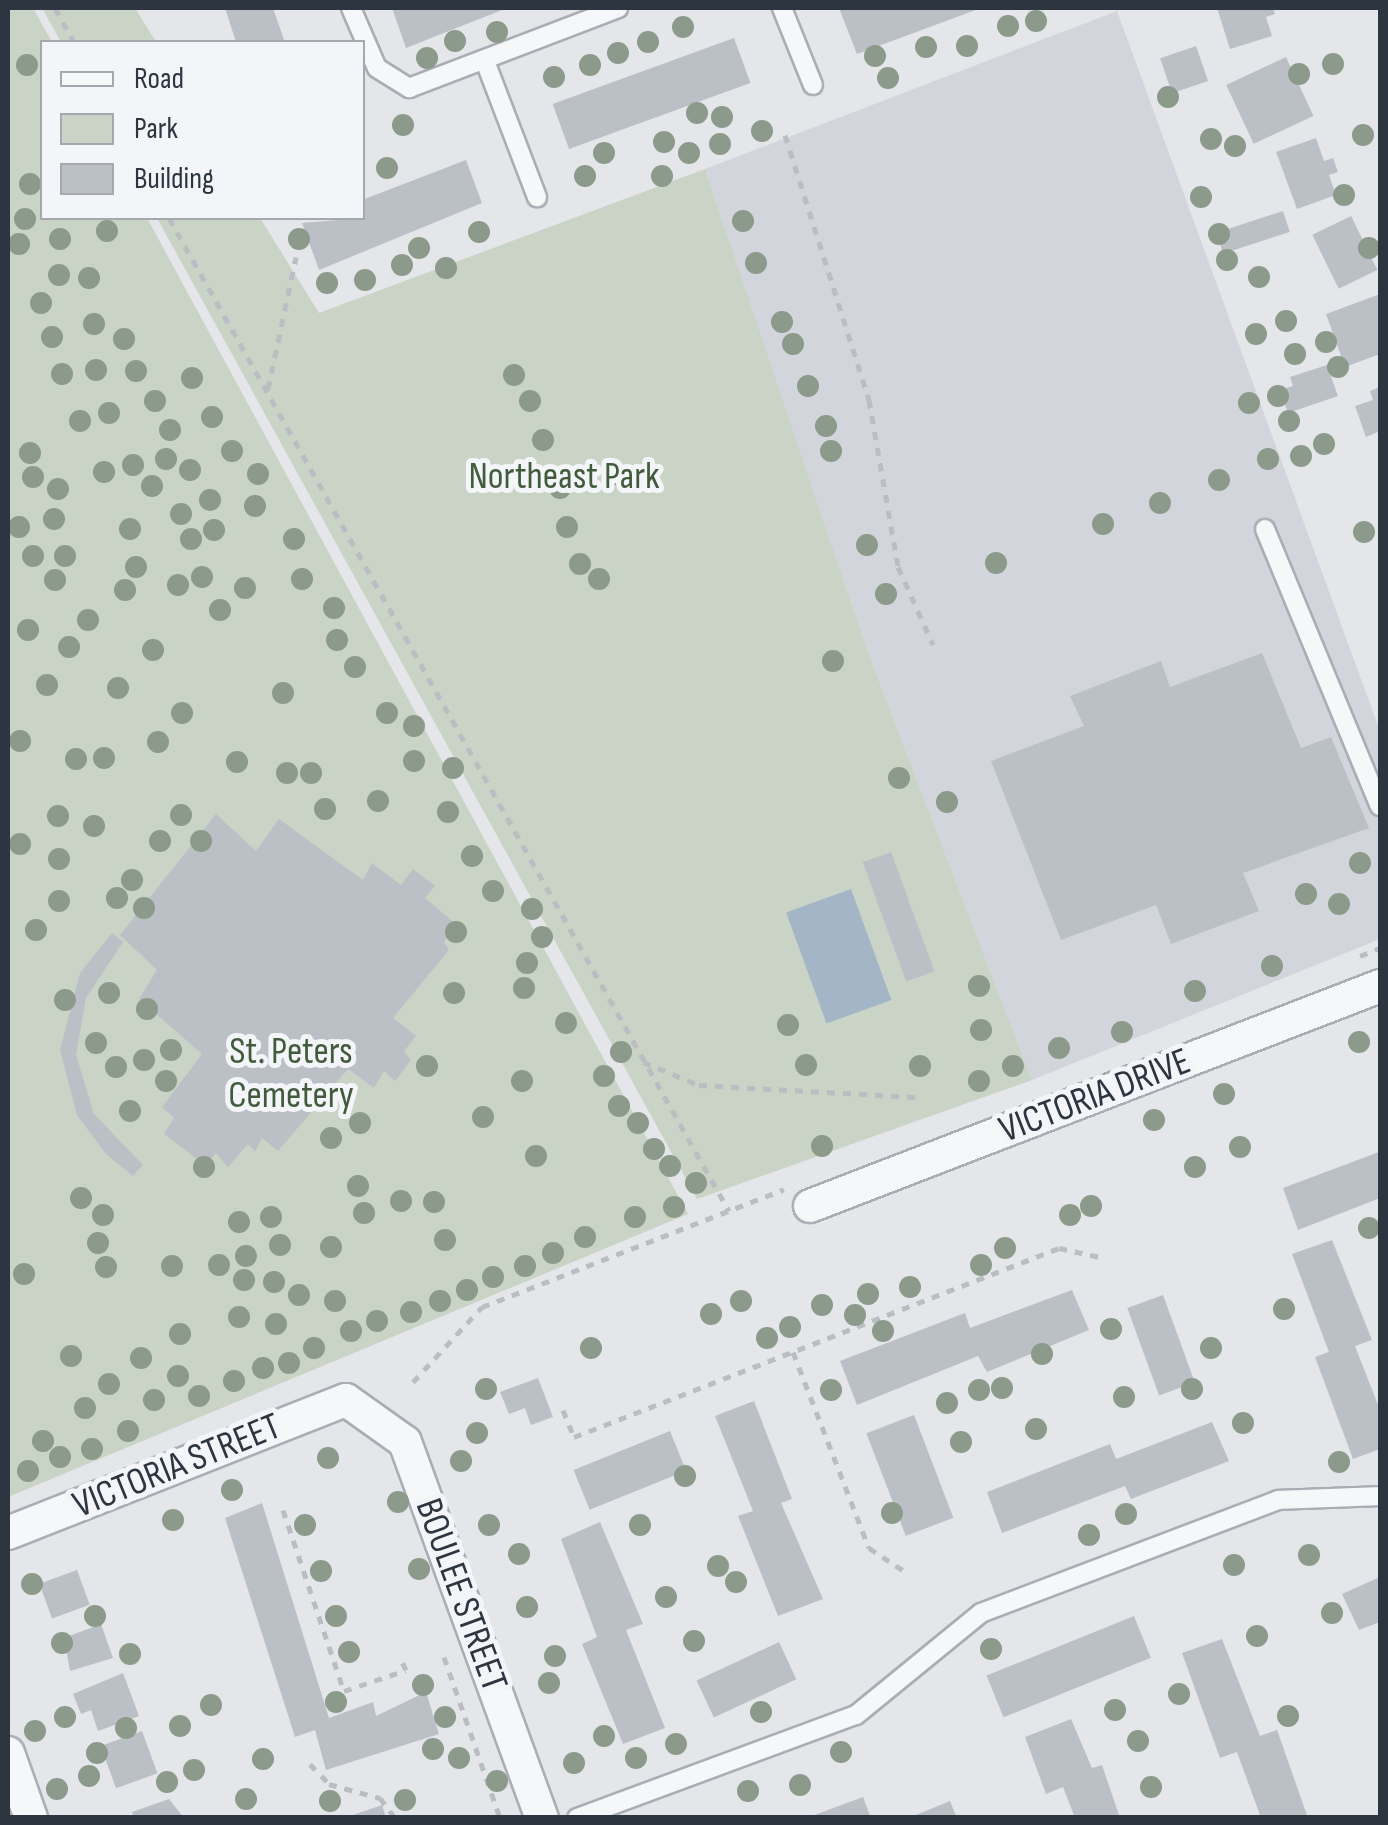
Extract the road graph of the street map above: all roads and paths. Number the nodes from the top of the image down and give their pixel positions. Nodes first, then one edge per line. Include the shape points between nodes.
1 (55, 8) edge
2 (351, 8) edge
3 (618, 8) edge
4 (782, 8) edge
5 (73, 40) edge
6 (365, 40) edge
7 (365, 40) edge
8 (485, 61) junction
9 (813, 85) dead end
10 (785, 135) dead end
11 (537, 197) dead end
12 (171, 220) edge
13 (296, 257) dead end
14 (267, 392) junction
15 (1265, 529) dead end
16 (932, 644) dead end
17 (1380, 806) edge
18 (1380, 986) edge
19 (640, 1061) junction
20 (916, 1097) dead end
21 (810, 1206) dead end
22 (729, 1211) dead end
23 (1100, 1257) dead end
24 (792, 1352) junction
25 (346, 1400) joint
26 (562, 1410) dead end
27 (1380, 1496) edge
28 (282, 1510) dead end
29 (8, 1533) edge
30 (906, 1572) dead end
31 (400, 1657) dead end
32 (444, 1657) dead end
33 (8, 1753) edge
34 (310, 1764) dead end
35 (31, 1818) edge
36 (395, 1818) edge
37 (500, 1818) edge
38 (542, 1818) edge
39 (577, 1818) edge

1 - 5 path
2 - 6 lane
3 - 8 lane
4 - 9 lane
7 - 8 lane via 377,68 409,88
8 - 11 lane
10 - 16 path via 869,400 898,567
12 - 14 path
13 - 14 path
14 - 19 path
15 - 17 lane
18 - 21 street, VICTORIA DRIVE
19 - 20 path via 699,1085
19 - 22 path
23 - 24 path via 1059,1248
24 - 26 path via 574,1437
24 - 30 path via 869,1548
25 - 29 street, VICTORIA STREET
25 - 38 street, BOULEE STREET via 404,1442
27 - 39 lane via 1278,1500 981,1613 856,1714
28 - 31 path via 344,1691 406,1670
32 - 37 path
33 - 35 street
34 - 36 path via 329,1784 380,1798

